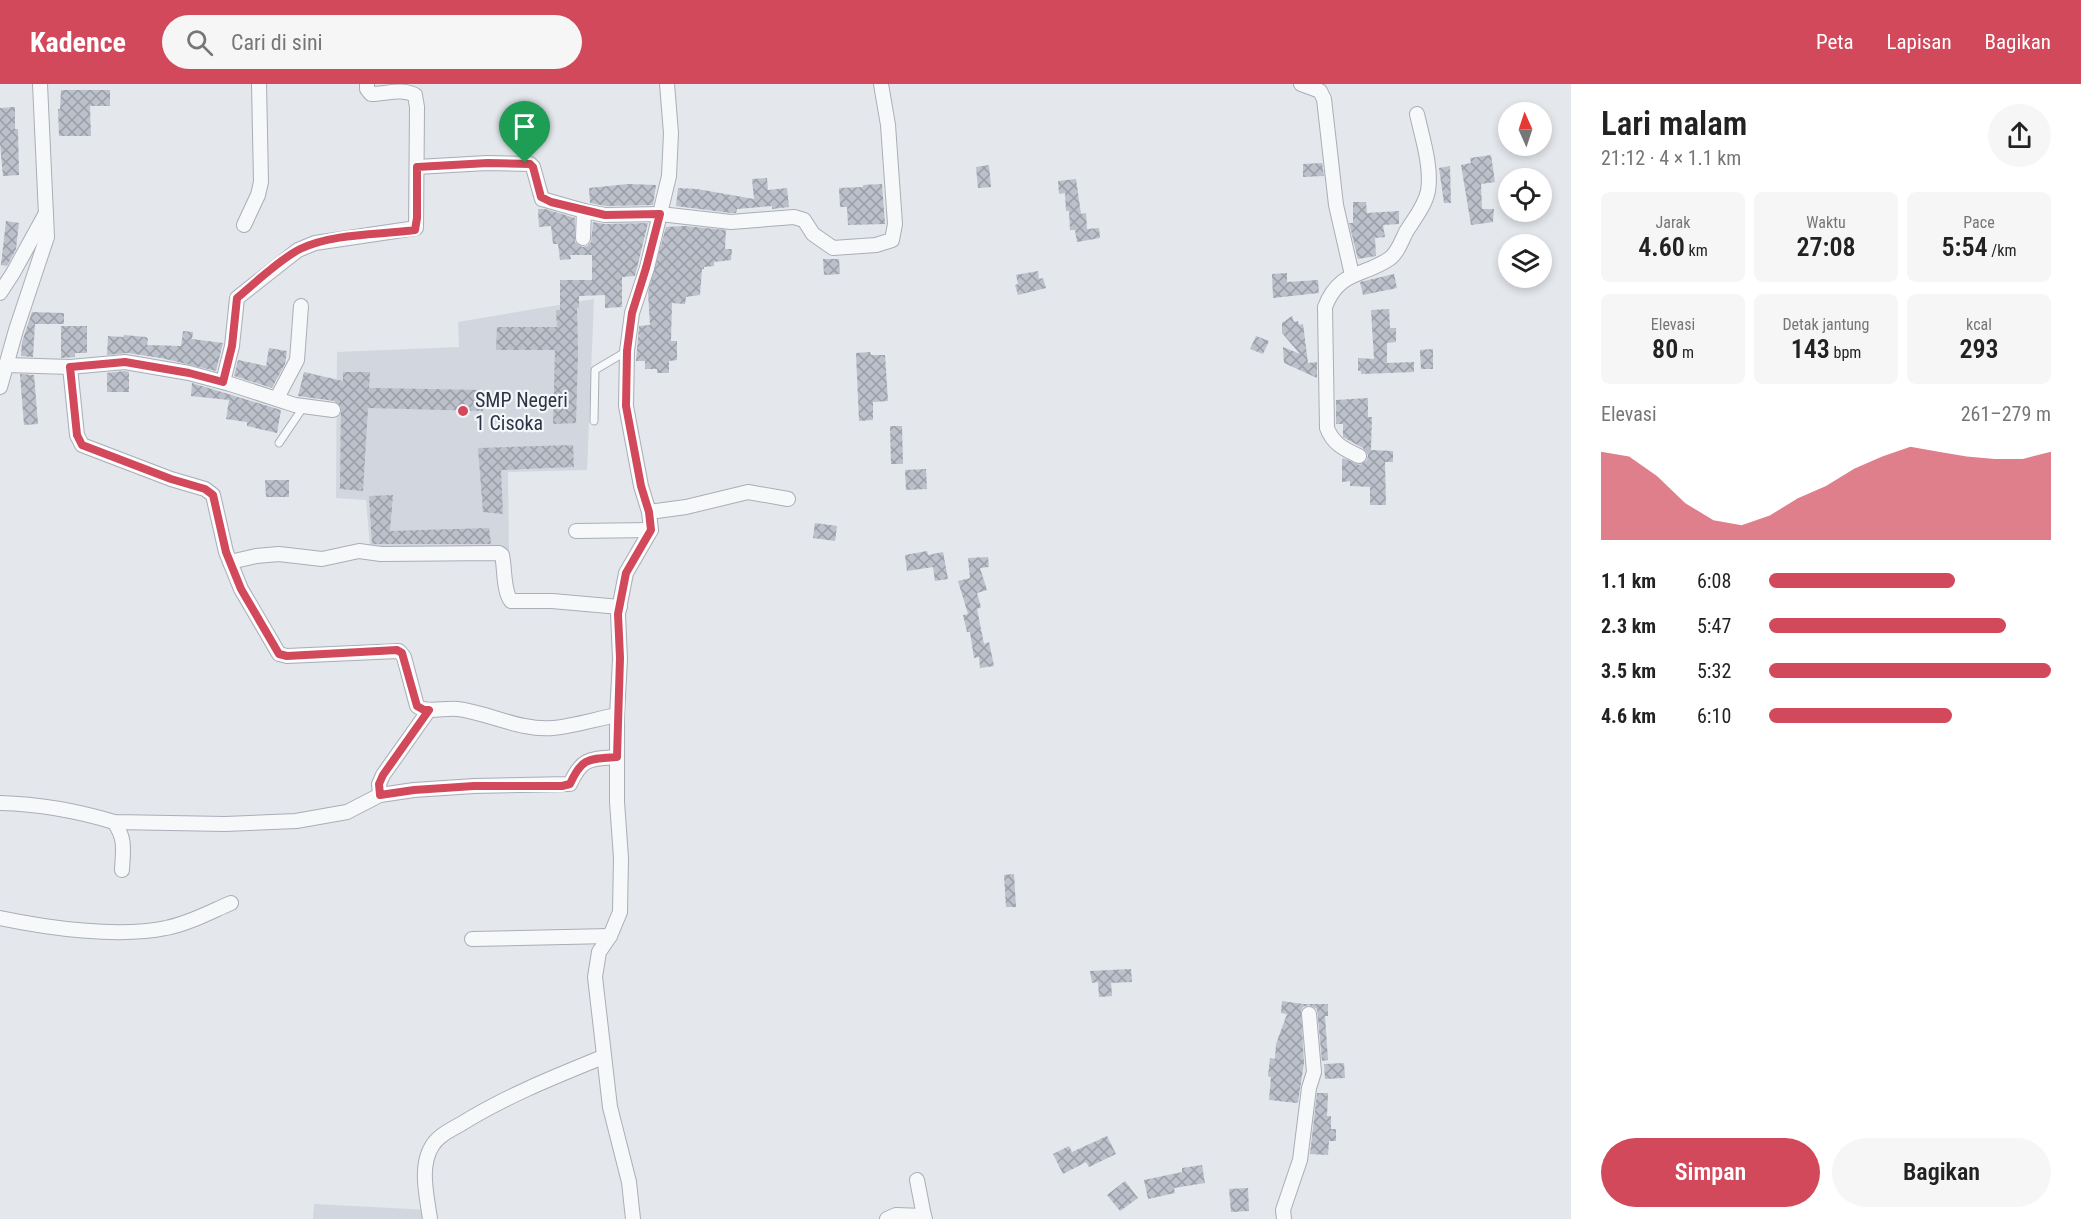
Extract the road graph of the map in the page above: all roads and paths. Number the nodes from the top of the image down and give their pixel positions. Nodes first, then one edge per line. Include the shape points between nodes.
1 (40, 84) edge
2 (259, 84) edge
3 (367, 84) edge
4 (667, 84) edge
5 (881, 84) edge
6 (1301, 84) edge
7 (1417, 114) dead end
8 (417, 167) junction
9 (584, 211) junction
10 (47, 212) junction
11 (660, 214) junction
12 (244, 225) dead end
13 (583, 238) dead end
14 (7, 272) edge
15 (1352, 275) junction
16 (0, 293) edge
17 (301, 306) dead end
18 (627, 351) junction
19 (7, 365) junction
20 (70, 367) junction
21 (223, 382) junction
22 (0, 387) edge
23 (277, 398) junction
24 (304, 406) junction
25 (333, 410) dead end
26 (594, 421) dead end
27 (279, 443) dead end
28 (1359, 456) dead end
29 (788, 500) dead end
30 (649, 512) junction
31 (651, 530) junction
32 (576, 531) dead end
33 (230, 562) junction
34 (620, 607) junction
35 (429, 710) junction
36 (617, 715) junction
37 (617, 757) junction
38 (380, 795) junction
39 (0, 803) edge
40 (114, 822) junction
41 (122, 870) dead end
42 (231, 903) dead end
43 (0, 918) edge
44 (610, 936) junction
45 (472, 939) dead end
46 (1309, 1014) dead end
47 (603, 1057) junction
48 (917, 1180) dead end
49 (924, 1218) edge
50 (430, 1219) edge
51 (633, 1219) edge
52 (887, 1219) edge
53 (1284, 1219) edge

1 - 10 street
2 - 12 street via 261,182
3 - 8 street via 371,94 408,91 415,95
4 - 11 street via 669,176
5 - 11 street via 895,224 892,240 833,248 813,234 804,220 794,217 731,222
6 - 15 street via 1320,91 1324,99 1336,205
7 - 15 street via 1428,176 1424,201 1391,258
8 - 9 street via 530,164 542,199
8 - 21 street via 415,230 315,243 298,250 237,298
9 - 11 street via 605,215
9 - 13 street
10 - 14 street
10 - 19 street via 47,237
11 - 18 street via 635,302
14 - 16 street
15 - 28 street via 1334,290 1325,307 1327,428 1335,442
17 - 23 street via 297,360
18 - 26 lane via 595,370
18 - 30 street via 626,406
19 - 20 street
19 - 22 street
20 - 21 street via 125,362
20 - 33 street via 77,435 82,445 210,492
21 - 23 street
23 - 24 street
24 - 25 street
24 - 27 lane
29 - 30 street via 748,492
30 - 31 street
31 - 32 street
31 - 34 street via 626,573
33 - 34 street via 279,554 321,560 358,551 499,553 511,601
33 - 35 street via 279,654 399,651 417,706
34 - 36 street
35 - 36 street via 452,708 553,728
35 - 38 street via 383,775
36 - 37 street
37 - 38 street via 588,761 579,766 570,784 562,786 474,786
37 - 44 street via 620,912
38 - 40 street via 347,812 296,821
39 - 40 street
40 - 41 street via 124,840
42 - 43 street via 186,922 153,930 97,931
44 - 45 street
44 - 47 street via 599,952 594,976
46 - 53 street via 1314,1072 1300,1160 1283,1210
47 - 50 street via 527,1088 438,1138 425,1164
47 - 51 street
48 - 49 street
49 - 52 street via 896,1215

